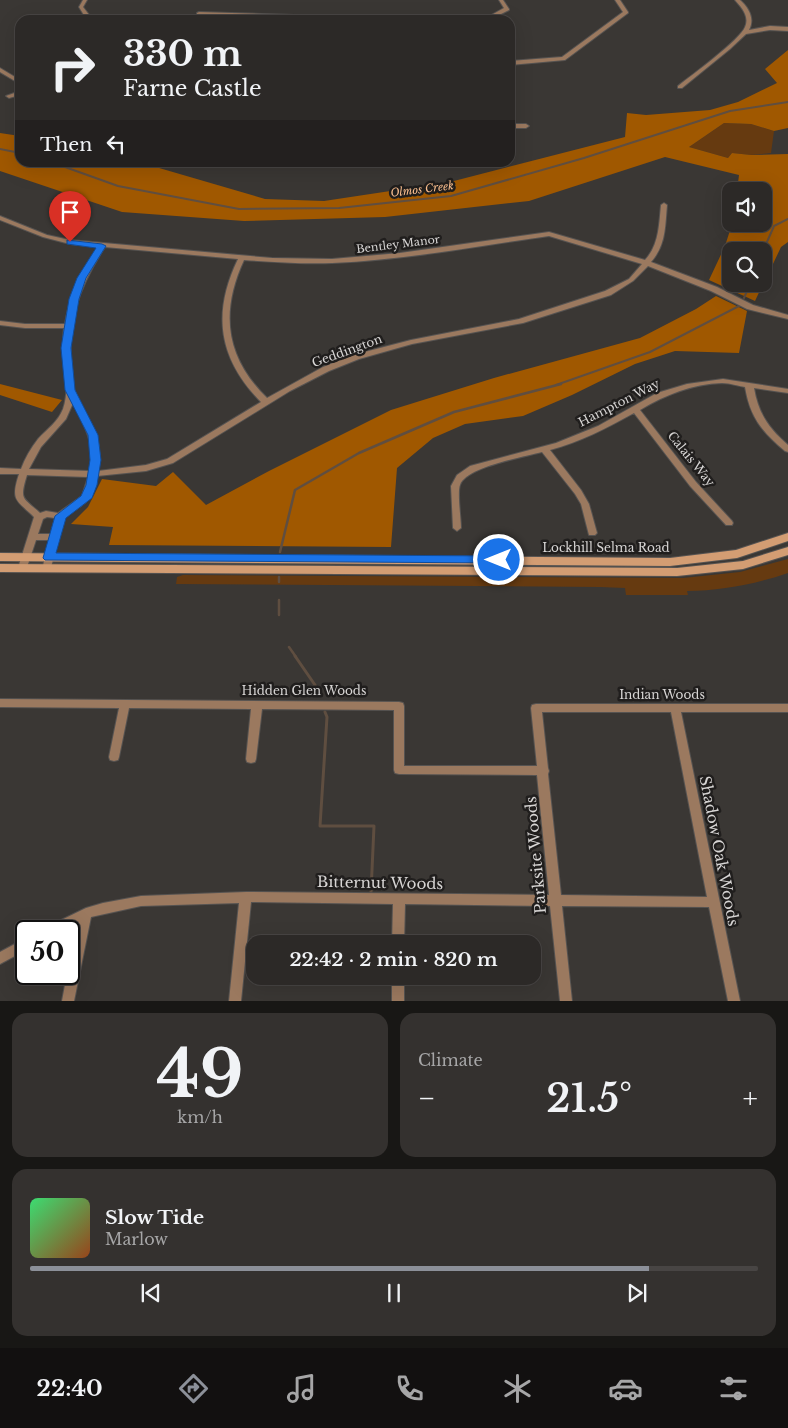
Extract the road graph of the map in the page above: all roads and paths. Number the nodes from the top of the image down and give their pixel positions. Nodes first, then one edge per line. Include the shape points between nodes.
1 (85, 0) edge
2 (501, 0) edge
3 (617, 0) edge
4 (737, 0) edge
5 (199, 13) dead end
6 (87, 15) edge
7 (253, 15) edge
8 (495, 15) edge
9 (788, 29) edge
10 (746, 32) junction
11 (515, 63) edge
12 (0, 70) edge
13 (15, 79) edge
14 (680, 86) dead end
15 (15, 94) edge
16 (9, 96) dead end
17 (515, 126) edge
18 (526, 126) dead end
19 (664, 205) dead end
20 (0, 218) edge
21 (102, 246) junction
22 (242, 257) junction
23 (647, 263) junction
24 (788, 317) edge
25 (0, 323) edge
26 (69, 326) junction
27 (749, 384) junction
28 (70, 390) junction
29 (788, 391) edge
30 (266, 402) junction
31 (635, 410) junction
32 (788, 449) edge
33 (545, 450) junction
34 (0, 471) edge
35 (25, 473) junction
36 (93, 474) junction
37 (60, 516) junction
38 (39, 517) junction
39 (730, 523) dead end
40 (457, 528) dead end
41 (592, 533) dead end
42 (33, 536) junction
43 (55, 537) junction
44 (788, 537) edge
45 (788, 551) edge
46 (0, 557) edge
47 (230, 558) junction
48 (25, 563) junction
49 (48, 563) junction
50 (461, 566) junction
51 (0, 568) edge
52 (228, 570) junction
53 (0, 703) edge
54 (125, 704) junction
55 (257, 705) junction
56 (675, 707) junction
57 (536, 708) joint
58 (788, 708) edge
59 (114, 757) dead end
60 (251, 759) dead end
61 (544, 771) junction
62 (246, 897) junction
63 (399, 900) junction
64 (554, 900) junction
65 (714, 902) junction
66 (86, 913) junction
67 (72, 920) edge
68 (398, 935) edge
69 (15, 950) edge
70 (0, 958) edge
71 (398, 985) edge
72 (68, 1000) edge
73 (235, 1000) edge
74 (398, 1000) edge
75 (566, 1000) edge
76 (734, 1000) edge

1 - 6 street via 81,7
2 - 8 street via 506,9
3 - 11 street via 626,12 562,59
4 - 10 street via 749,17
5 - 7 street
9 - 10 street
10 - 14 street
12 - 13 street
15 - 16 street
17 - 18 street
19 - 23 street, Geddington via 658,248
20 - 21 street, Bentley Manor via 45,236
21 - 22 street, Bentley Manor
21 - 26 street via 82,278
22 - 23 street, Bentley Manor via 310,261 367,259 549,234
22 - 30 street via 226,296 227,333 230,350 243,378
23 - 24 street, Bentley Manor via 750,307
23 - 30 street, Geddington via 624,286 608,294 520,321 362,355 311,376
25 - 26 street
26 - 28 street via 66,348
27 - 29 street, Hampton Way
27 - 31 street, Hampton Way via 723,381 696,384 660,395
27 - 32 street via 757,418
28 - 35 street via 62,421 42,440
28 - 36 street via 93,435 96,460
30 - 36 street, Geddington via 170,460 146,468
31 - 33 street, Hampton Way via 593,432
31 - 39 street, Calais Way via 693,484
33 - 40 street, Hampton Way via 465,472 455,486
33 - 41 street via 585,504
34 - 35 street, Geddington
35 - 36 street, Geddington
35 - 38 street via 18,495 21,502
36 - 37 street via 86,498
37 - 38 street via 46,514
37 - 43 street
38 - 42 street
42 - 43 street
42 - 48 street
43 - 49 street
44 - 50 main road, Lockhill Selma Road via 737,554 670,562
45 - 50 main road, Lockhill Selma Road via 743,565 677,572
46 - 48 main road, Lockhill Selma Road
47 - 49 main road, Lockhill Selma Road
47 - 50 main road, Lockhill Selma Road
47 - 52 street
48 - 49 main road, Lockhill Selma Road
48 - 51 main road, Lockhill Selma Road
49 - 52 main road, Lockhill Selma Road
50 - 52 main road, Lockhill Selma Road
53 - 54 street, Hidden Glen Woods
54 - 55 street, Hidden Glen Woods
54 - 59 street
55 - 60 street
55 - 61 street, Hidden Glen Woods via 399,706 399,770
56 - 57 street, Indian Woods
56 - 58 street, Indian Woods
56 - 65 street, Shadow Oak Woods
57 - 61 street, Parksite Woods
61 - 64 street, Parksite Woods
62 - 63 street, Bitternut Woods
62 - 66 street, Bitternut Woods via 141,901
62 - 73 street
63 - 64 street, Bitternut Woods
63 - 68 street
64 - 65 street, Bitternut Woods
64 - 75 street, Parksite Woods
65 - 76 street, Shadow Oak Woods
66 - 67 street, Bitternut Woods
66 - 72 street
69 - 70 street
71 - 74 street

